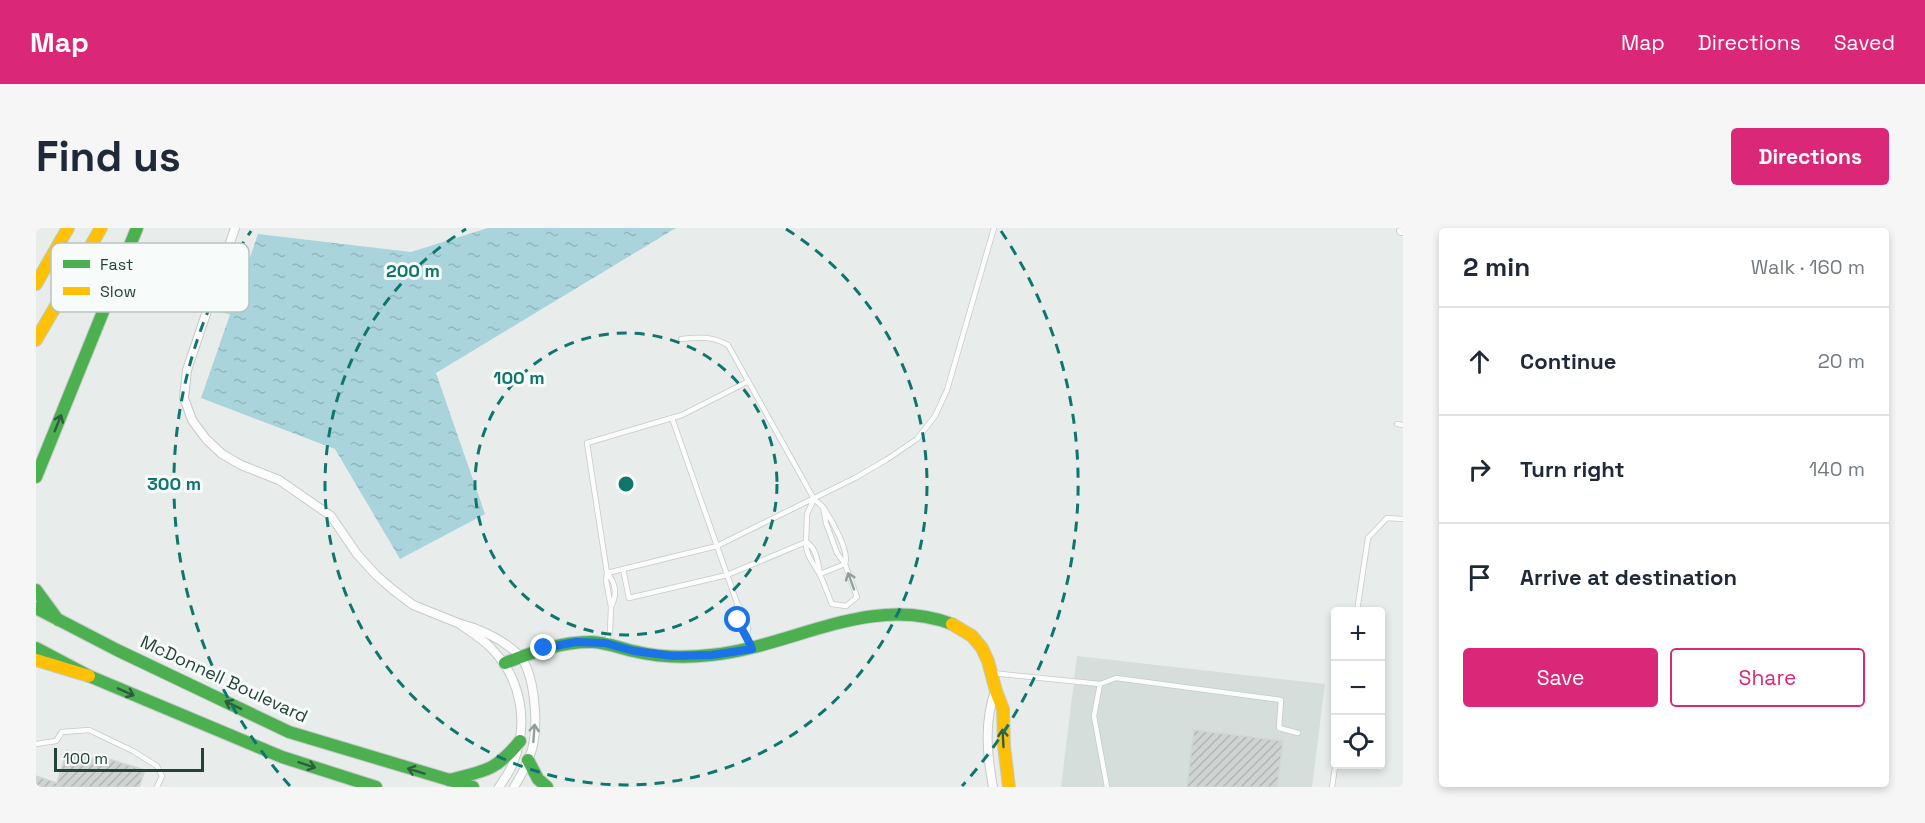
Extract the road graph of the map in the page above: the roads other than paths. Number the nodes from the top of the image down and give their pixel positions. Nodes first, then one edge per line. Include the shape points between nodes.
1 (68, 228) edge
2 (101, 228) edge
3 (137, 228) edge
4 (235, 228) edge
5 (994, 228) edge
6 (59, 243) edge
7 (92, 243) edge
8 (131, 243) edge
9 (230, 243) edge
10 (51, 258) edge
11 (36, 284) edge
12 (52, 312) edge
13 (103, 312) edge
14 (207, 312) edge
15 (681, 339) dead end
16 (36, 340) edge
17 (747, 381) junction
18 (672, 418) junction
19 (36, 477) edge
20 (814, 499) junction
21 (1403, 519) edge
22 (806, 542) junction
23 (717, 546) junction
24 (845, 564) junction
25 (623, 569) junction
26 (607, 573) junction
27 (726, 574) junction
28 (820, 574) junction
29 (36, 590) edge
30 (1358, 607) edge
31 (36, 608) edge
32 (847, 612) junction
33 (58, 620) junction
34 (458, 623) junction
35 (605, 643) junction
36 (36, 648) edge
37 (752, 649) junction
38 (520, 657) junction
39 (36, 660) edge
40 (505, 663) junction
41 (992, 673) junction
42 (89, 676) junction
43 (1100, 684) junction
44 (995, 691) junction
45 (1298, 733) dead end
46 (520, 741) junction
47 (36, 744) edge
48 (528, 760) junction
49 (1334, 769) edge
50 (447, 780) junction
51 (157, 787) edge
52 (376, 787) edge
53 (473, 787) edge
54 (499, 787) edge
55 (514, 787) edge
56 (547, 787) edge
57 (993, 787) edge
58 (1009, 787) edge
59 (1107, 787) edge
60 (1332, 787) edge

1 - 6 main road
2 - 7 main road
8 -> 3 main road
4 - 9 street
5 - 20 lane via 947,390 935,416 917,439
10 - 11 main road
12 - 16 main road
19 -> 13 main road
14 - 34 street via 187,370 184,398 192,420 206,438 222,454 279,480 331,516 370,568 413,606
15 - 17 lane via 716,338 728,345
17 - 18 lane
17 - 20 lane
18 - 23 lane
18 - 26 lane via 588,443
20 - 22 lane via 807,514
20 - 23 lane
20 - 24 lane via 823,507 837,553
21 - 30 lane via 1387,518 1368,538
22 - 27 lane
22 - 28 lane via 811,561
23 - 25 lane
23 - 27 lane
24 - 28 lane
32 -> 24 lane via 857,597
25 - 26 lane
25 - 27 lane via 629,598
26 - 35 lane via 612,579 615,600
27 - 37 lane
28 - 32 lane via 832,604
29 - 33 main road
31 - 33 main road, McDonnell Boulevard
32 - 37 main road
32 - 41 main road via 922,614 952,623 981,646
50 -> 33 main road, McDonnell Boulevard via 289,732
34 - 38 street via 482,629
34 - 40 street
35 - 37 main road via 673,656
35 - 38 main road via 566,644
36 - 42 main road
38 - 40 main road
48 -> 38 street via 536,711 530,676
39 - 42 main road
40 - 46 street via 522,711
41 - 43 lane
41 - 44 main road
42 -> 52 main road via 282,757
43 - 45 lane via 1116,678 1281,700 1279,728
43 - 59 lane via 1094,716
44 - 57 street via 987,735
58 -> 44 main road via 1003,707
46 - 50 main road via 507,759 491,771
46 - 54 street via 513,765
47 - 51 lane via 56,741 62,732 89,730 157,766 162,776
48 - 55 street
48 - 56 main road
49 - 60 lane
50 - 53 main road, McDonnell Boulevard

